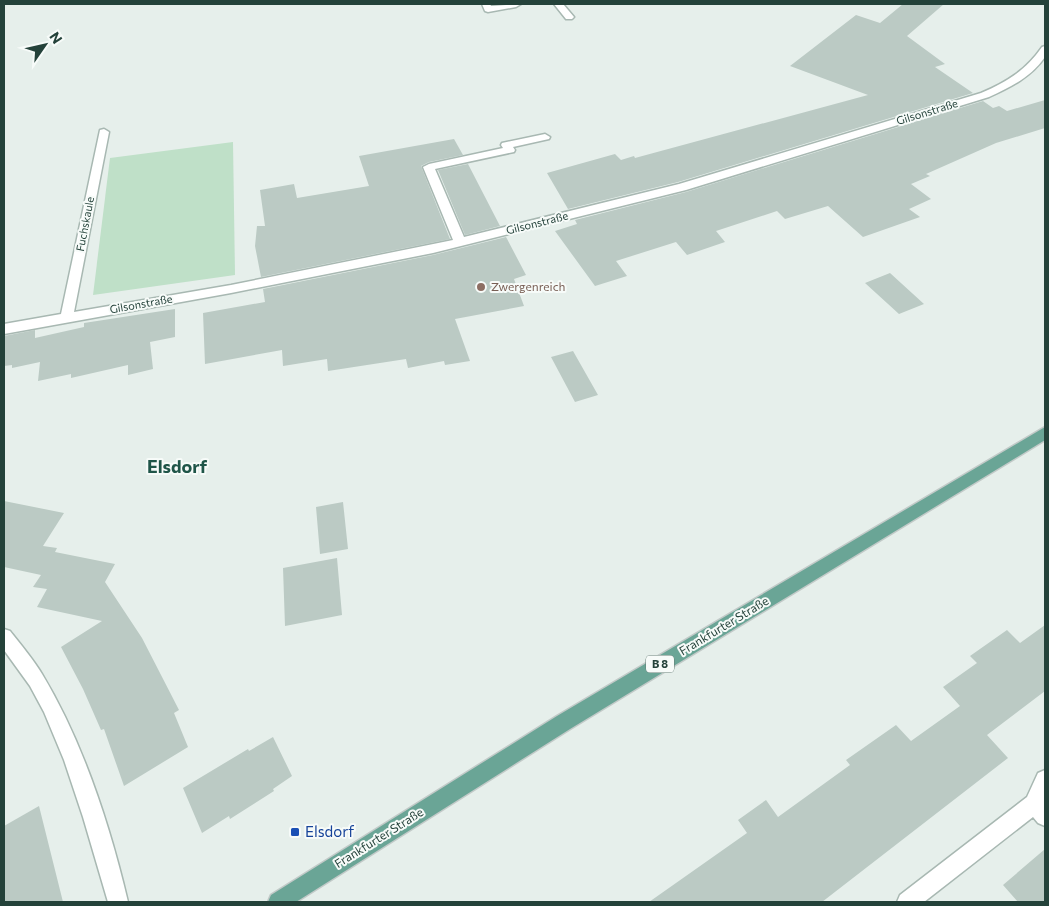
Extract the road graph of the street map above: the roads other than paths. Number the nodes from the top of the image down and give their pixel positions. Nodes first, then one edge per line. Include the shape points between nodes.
1 (486, 4) edge
2 (516, 4) edge
3 (558, 4) edge
4 (568, 17) dead end
5 (1045, 49) edge
6 (104, 132) dead end
7 (545, 137) dead end
8 (460, 242) junction
9 (67, 316) junction
10 (4, 329) edge
11 (1045, 433) edge
12 (4, 637) edge
13 (1045, 780) edge
14 (1040, 810) edge
15 (118, 902) edge
16 (278, 902) edge
17 (907, 902) edge

1 - 2 street via 488,9
3 - 4 street
5 - 8 street, Gilsonstraße via 1040,59 1011,84 985,95 682,188
6 - 9 street, Fuchskaule
7 - 8 street via 506,145 510,150 429,166
8 - 9 street, Gilsonstraße via 231,289
9 - 10 street, Gilsonstraße
11 - 16 main road, Frankfurter Straße / B 8 via 654,668
12 - 15 street via 36,680 61,730 88,798
13 - 14 street
14 - 17 street

